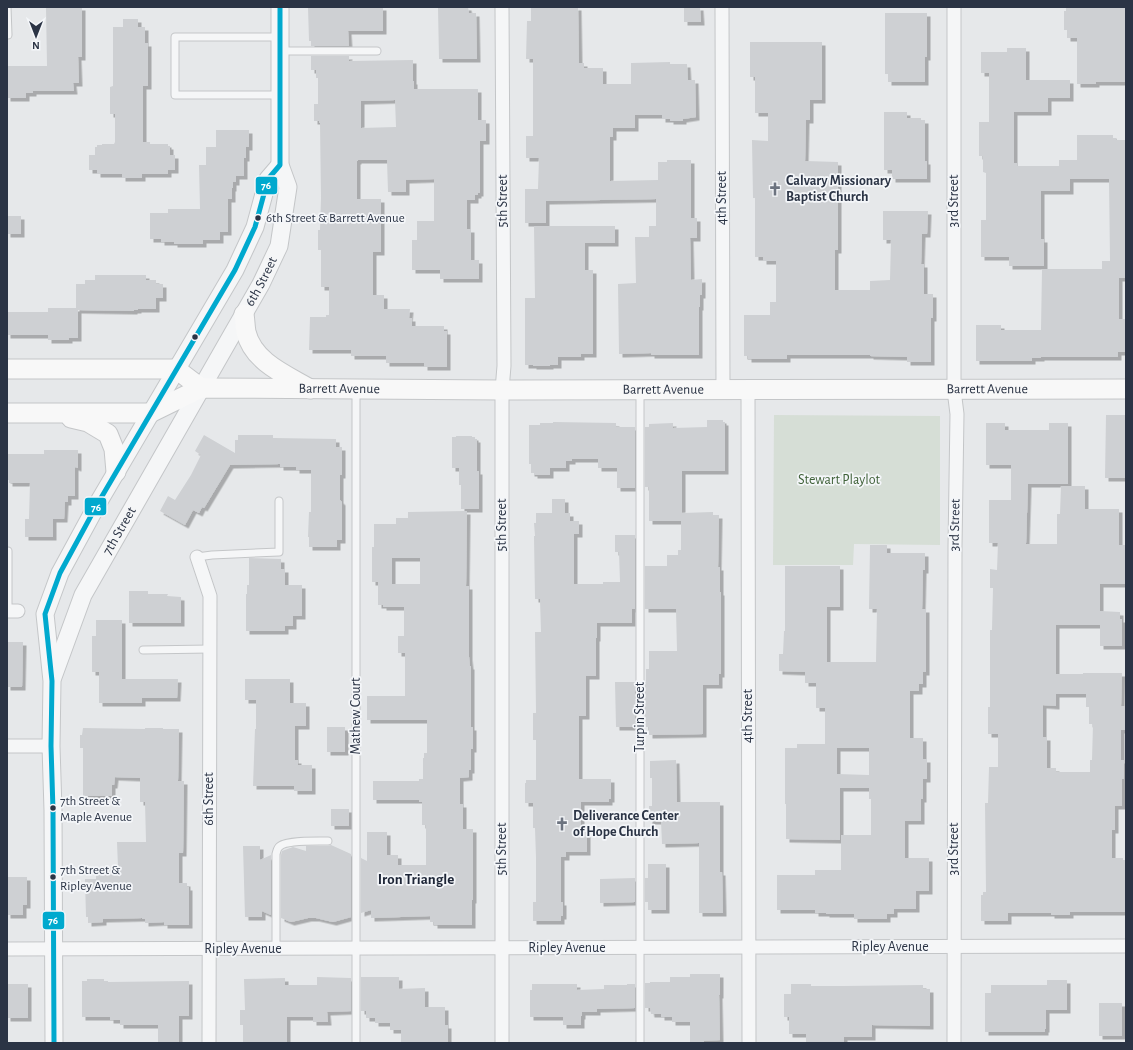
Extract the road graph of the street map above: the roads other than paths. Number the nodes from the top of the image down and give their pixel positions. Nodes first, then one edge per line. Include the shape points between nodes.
1 (8, 7) edge
2 (280, 7) edge
3 (502, 7) edge
4 (722, 7) edge
5 (954, 7) edge
6 (7, 35) edge
7 (280, 44) junction
8 (377, 51) dead end
9 (280, 95) junction
10 (280, 165) junction
11 (244, 314) junction
12 (7, 369) edge
13 (176, 369) junction
14 (201, 388) junction
15 (311, 389) junction
16 (1126, 389) edge
17 (356, 390) junction
18 (502, 390) junction
19 (640, 390) junction
20 (723, 390) junction
21 (748, 390) junction
22 (954, 390) junction
23 (7, 413) edge
24 (50, 413) junction
25 (150, 413) junction
26 (116, 472) junction
27 (279, 501) dead end
28 (8, 551) edge
29 (197, 557) joint
30 (11, 611) edge
31 (210, 649) junction
32 (143, 650) dead end
33 (52, 681) junction
34 (7, 746) edge
35 (50, 746) junction
36 (328, 841) dead end
37 (954, 946) junction
38 (1126, 946) edge
39 (748, 947) junction
40 (502, 948) junction
41 (640, 948) junction
42 (209, 949) junction
43 (276, 949) junction
44 (356, 949) junction
45 (7, 950) edge
46 (54, 950) junction
47 (54, 1043) edge
48 (209, 1043) edge
49 (356, 1043) edge
50 (502, 1043) edge
51 (640, 1043) edge
52 (749, 1043) edge
53 (954, 1043) edge

1 - 6 lane
2 - 7 street, 6th Street
3 - 18 street, 5th Street
4 - 20 street, 4th Street
5 - 22 street, 3rd Street
7 - 8 lane
7 - 9 street, 6th Street
7 - 9 lane via 175,37 175,95
9 - 10 street, 6th Street
10 - 11 street, 6th Street via 288,187 279,246
10 - 13 street, 6th Street via 268,180 255,227 235,270
11 - 14 street, 6th Street
11 - 15 main road via 246,333 254,349 268,365
12 - 13 main road
13 - 14 main road
13 - 25 street, 7th Street
14 - 15 main road, Barrett Avenue
14 - 25 main road, Barrett Avenue
14 - 33 street, 7th Street via 83,595
15 - 17 main road, Barrett Avenue
16 - 22 main road, Barrett Avenue
17 - 18 main road, Barrett Avenue
17 - 44 lane, Mathew Court
18 - 19 main road, Barrett Avenue
18 - 40 street, 5th Street
19 - 20 main road, Barrett Avenue
19 - 41 lane, Turpin Street
20 - 21 main road, Barrett Avenue
21 - 22 main road, Barrett Avenue
21 - 39 street, 4th Street
22 - 37 street, 3rd Street via 957,414
23 - 24 main road, Barrett Avenue
24 - 25 main road, Barrett Avenue
24 - 26 main road via 88,422 108,434 114,449
25 - 26 street, 7th Street
26 - 33 street, 7th Street via 60,573 45,614
27 - 29 lane via 279,552
28 - 30 lane
29 - 31 street, 6th Street via 210,596
31 - 32 lane
31 - 42 street, 6th Street
33 - 35 street, 7th Street
34 - 35 street
35 - 46 street, 7th Street
36 - 43 lane via 287,842 277,849
37 - 38 street, Ripley Avenue
37 - 39 street, Ripley Avenue
37 - 53 street, 3rd Street
39 - 41 street, Ripley Avenue
39 - 52 street, 4th Street
40 - 41 street, Ripley Avenue
40 - 44 street, Ripley Avenue
40 - 50 street, 5th Street
41 - 51 lane, Turpin Street
42 - 43 street, Ripley Avenue
42 - 46 street, Ripley Avenue
42 - 48 street, 6th Street
43 - 44 street, Ripley Avenue
44 - 49 lane, Mathew Court
45 - 46 street, Ripley Avenue
46 - 47 street, 7th Street

